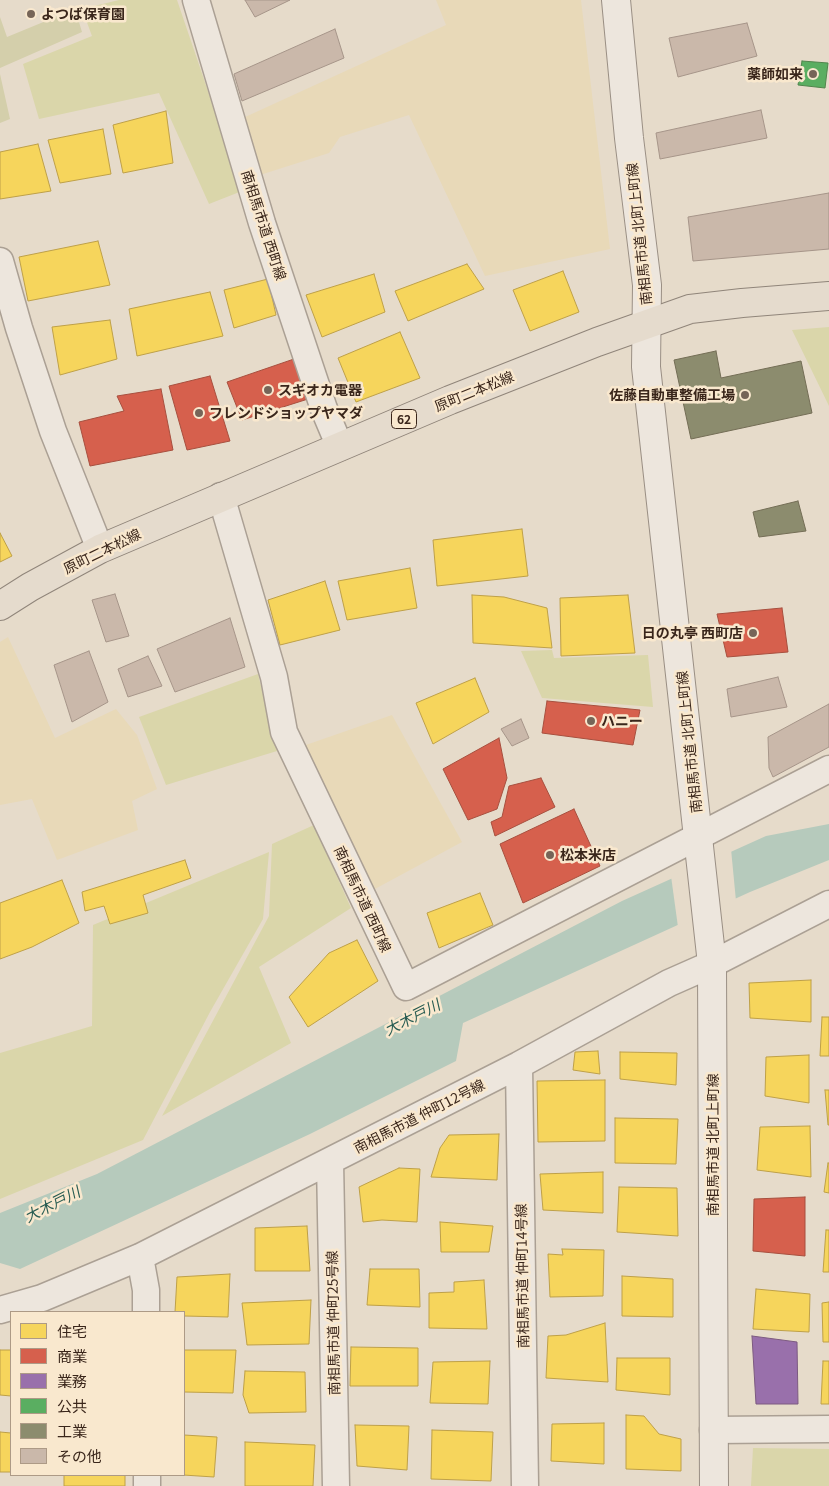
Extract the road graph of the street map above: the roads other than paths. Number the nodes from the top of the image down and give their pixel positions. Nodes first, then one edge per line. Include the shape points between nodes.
1 (196, 0) edge
2 (616, 0) edge
3 (0, 261) edge
4 (829, 296) edge
5 (648, 325) junction
6 (340, 447) junction
7 (220, 496) junction
8 (100, 549) junction
9 (0, 606) edge
10 (829, 769) edge
11 (700, 842) junction
12 (829, 904) edge
13 (711, 956) junction
14 (519, 1065) junction
15 (330, 1161) junction
16 (140, 1257) junction
17 (0, 1310) edge
18 (146, 1311) edge
19 (829, 1429) edge
20 (713, 1430) junction
21 (336, 1486) edge
22 (524, 1486) edge
23 (714, 1486) edge

1 - 6 street, 南相馬市道 西町線 via 262,223 324,409
2 - 5 street, 南相馬市道 北町上町線 via 648,285
3 - 8 street via 53,431
4 - 5 main road, 原町二本松線 / 62 via 690,309
5 - 6 main road, 原町二本松線 / 62 via 596,342
5 - 11 street, 南相馬市道 北町上町線 via 646,367
6 - 7 main road, 原町二本松線 / 62
7 - 8 main road, 原町二本松線 / 62
7 - 11 street, 南相馬市道 西町線 via 274,677 284,732 406,987
8 - 9 main road, 原町二本松線 / 62
10 - 11 street
11 - 13 street, 南相馬市道 北町上町線
12 - 13 street, 南相馬市道 仲町12号線
13 - 14 street, 南相馬市道 仲町12号線
13 - 20 street, 南相馬市道 北町上町線
14 - 15 street, 南相馬市道 仲町12号線
14 - 22 street, 南相馬市道 仲町14号線
15 - 16 street, 南相馬市道 仲町12号線
15 - 21 street, 南相馬市道 仲町25号線
16 - 17 street, 南相馬市道 仲町12号線 via 42,1298
16 - 18 street
19 - 20 street
20 - 23 street, 南相馬市道 北町上町線

